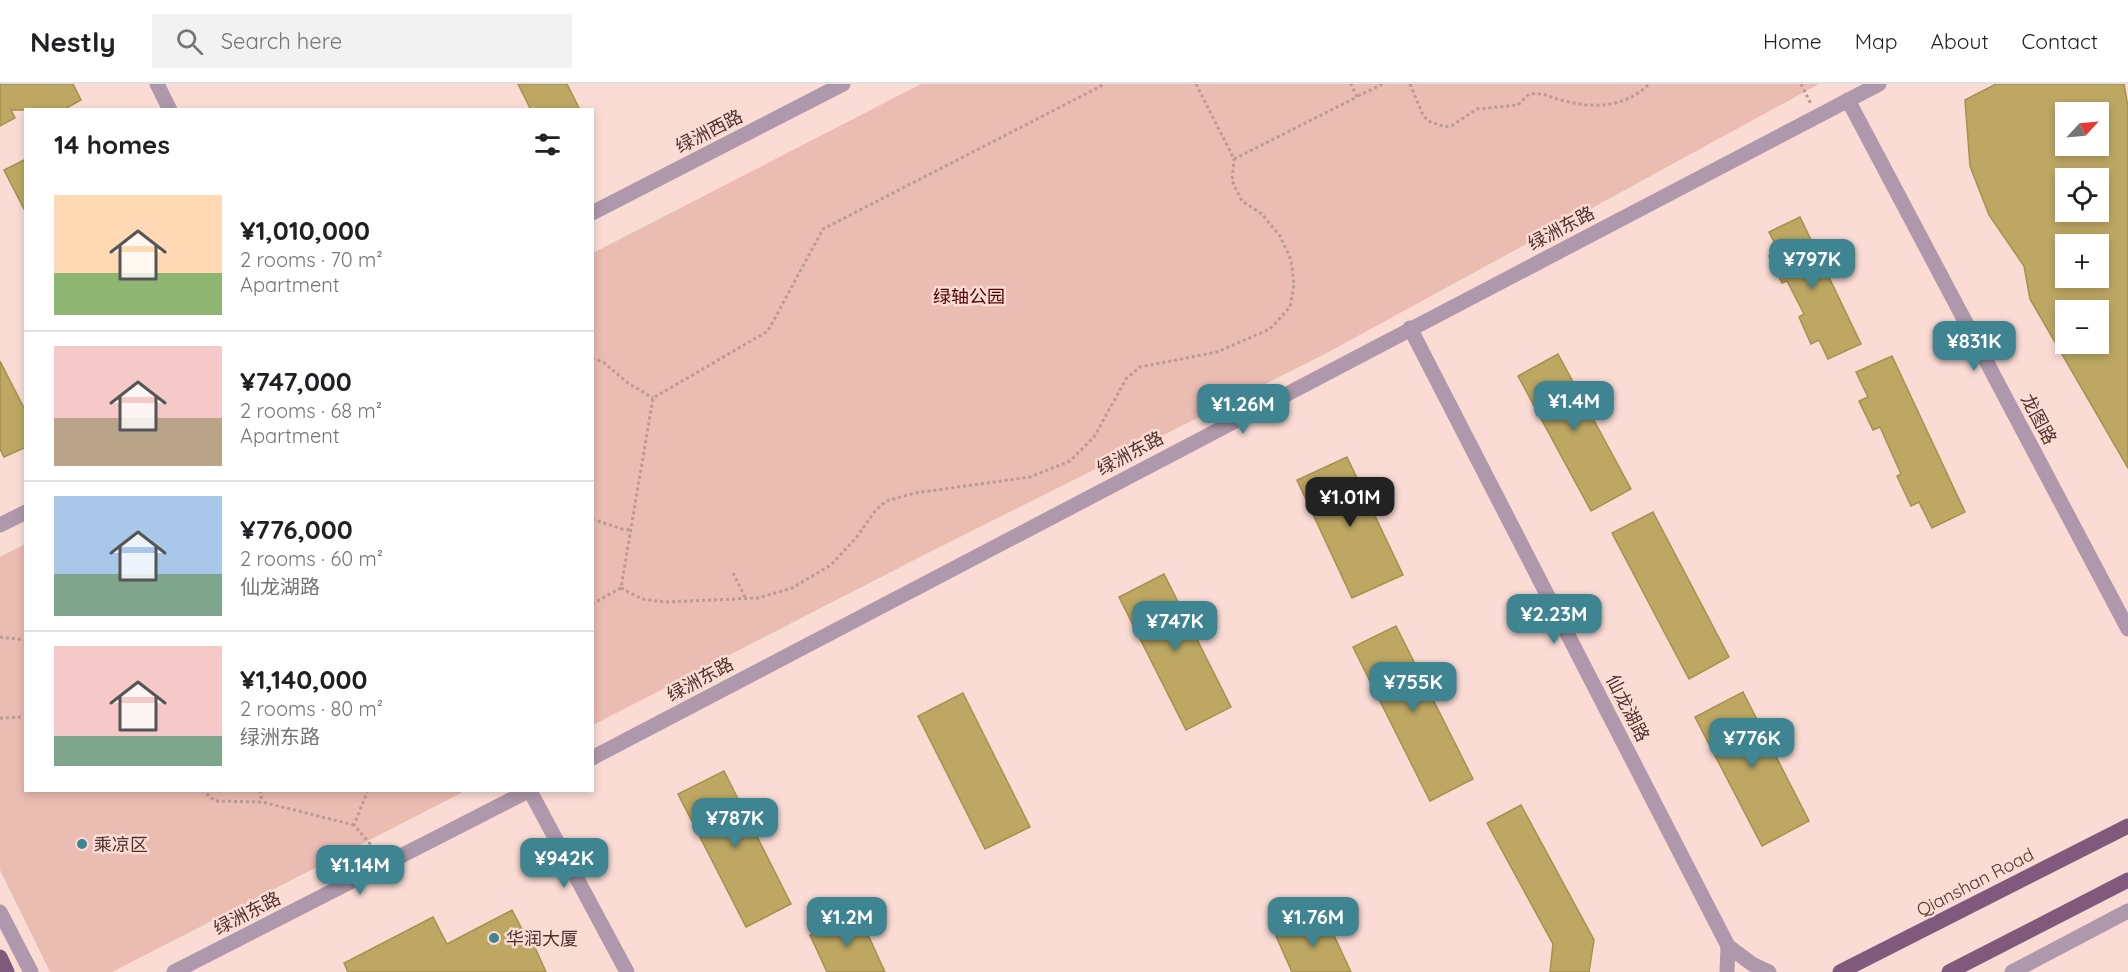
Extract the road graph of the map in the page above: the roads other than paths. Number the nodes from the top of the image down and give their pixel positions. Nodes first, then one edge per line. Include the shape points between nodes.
1 (157, 84) edge
2 (843, 84) edge
3 (1879, 84) edge
4 (1848, 100) junction
5 (169, 108) edge
6 (594, 212) edge
7 (1410, 328) junction
8 (24, 513) edge
9 (0, 525) edge
10 (2128, 629) edge
11 (594, 757) edge
12 (528, 792) edge
13 (531, 792) edge
14 (2128, 826) edge
15 (2128, 880) edge
16 (2128, 911) edge
17 (0, 912) edge
18 (1728, 946) junction
19 (0, 957) edge
20 (8, 972) edge
21 (32, 972) edge
22 (174, 972) edge
23 (627, 972) edge
24 (1727, 972) edge
25 (1769, 972) edge
26 (1840, 972) edge
27 (1949, 972) edge
28 (2012, 972) edge

1 - 5 street
2 - 6 street, 绿洲西路
3 - 4 street, 绿洲东路
4 - 7 street, 绿洲东路
4 - 10 street, 龙图路
7 - 11 street, 绿洲东路
7 - 18 street, 仙龙湖路
8 - 9 street
12 - 22 street, 绿洲东路
13 - 23 street
14 - 26 main road, Qianshan Road
15 - 27 main road
16 - 28 street
17 - 21 street
18 - 24 street
18 - 25 street
19 - 20 main road

